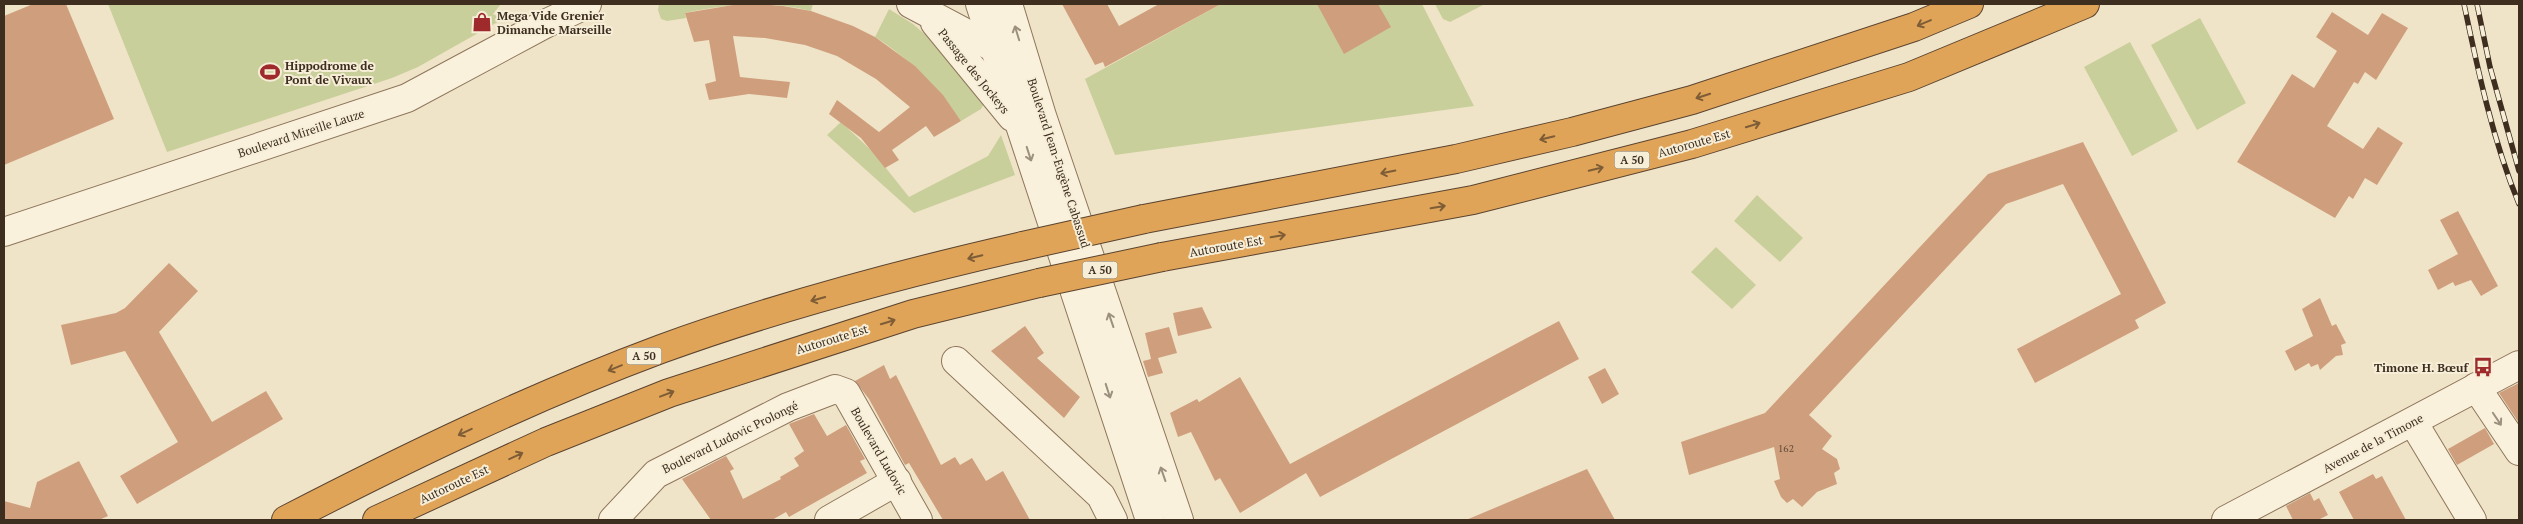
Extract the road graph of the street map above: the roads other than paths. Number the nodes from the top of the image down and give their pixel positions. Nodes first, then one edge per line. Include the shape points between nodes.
1 (586, 4) edge
2 (980, 4) edge
3 (1008, 4) edge
4 (1969, 4) edge
5 (2085, 4) edge
6 (919, 9) edge
7 (996, 49) junction
8 (1032, 122) junction
9 (4, 232) edge
10 (956, 361) dead end
11 (2519, 364) edge
12 (2476, 387) junction
13 (835, 389) joint
14 (2413, 422) junction
15 (2519, 451) edge
16 (897, 481) junction
17 (1147, 509) edge
18 (286, 520) edge
19 (377, 520) edge
20 (613, 520) edge
21 (829, 520) edge
22 (918, 520) edge
23 (1112, 520) edge
24 (1171, 520) edge
25 (1178, 520) edge
26 (2226, 520) edge
27 (2472, 520) edge

1 - 9 street, Boulevard Mireille Lauze via 407,98
2 - 7 street
8 -> 3 street, Boulevard Jean-Eugène Cabassud
4 -> 18 highway, A 50, bridge via 1914,27 1692,100 1572,132 1022,246 906,273 770,312 661,349 506,414 380,471
19 -> 5 highway, Autoroute Est / A 50, bridge via 546,442 669,393 913,314 1039,282 1473,200 1692,144 1909,76
6 - 7 street, Passage des Jockeys
6 - 8 street, Passage des Jockeys
7 - 8 street, Passage des Jockeys via 1014,69
8 -> 17 street, Boulevard Jean-Eugène Cabassud
25 -> 8 street, Boulevard Jean-Eugène Cabassud
10 - 23 street via 1101,496
11 - 12 street, Avenue de la Timone
12 - 14 street, Avenue de la Timone
12 -> 15 street
13 - 16 street, Boulevard Ludovic via 846,393
13 - 20 street, Boulevard Ludovic Prolongé via 788,407 656,474
14 - 26 street, Avenue de la Timone
14 - 27 street
16 - 21 street
16 - 22 street, Boulevard Ludovic
17 - 23 street
17 - 24 street via 1163,506

